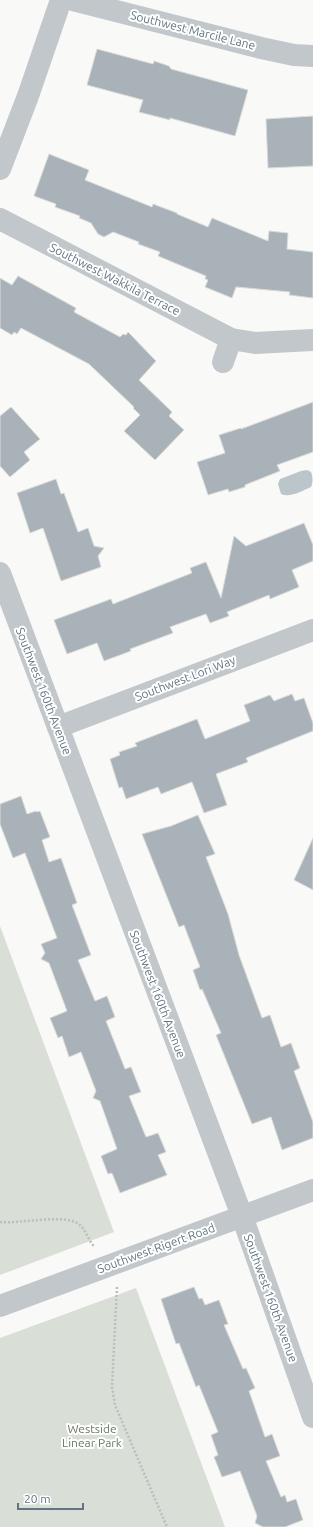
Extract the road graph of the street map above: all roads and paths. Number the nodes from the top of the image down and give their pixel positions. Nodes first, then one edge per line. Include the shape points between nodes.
1 (61, 0) edge
2 (73, 0) edge
3 (313, 56) edge
4 (0, 169) edge
5 (0, 219) edge
6 (231, 339) junction
7 (313, 340) edge
8 (223, 362) dead end
9 (0, 573) edge
10 (313, 630) edge
11 (58, 727) junction
12 (313, 1190) edge
13 (242, 1216) junction
14 (0, 1222) edge
15 (101, 1246) dead end
16 (118, 1284) dead end
17 (0, 1306) edge
18 (313, 1417) edge
19 (167, 1527) edge

1 - 4 street
2 - 3 street, Southwest Marcile Lane via 261,48
5 - 6 street, Southwest Wakkila Terrace
6 - 7 street, Southwest Wakkila Terrace via 255,343
6 - 8 street
9 - 11 street, Southwest 160th Avenue
10 - 11 street, Southwest Lori Way
11 - 13 street, Southwest 160th Avenue
12 - 13 street, Southwest Rigert Road
13 - 17 street, Southwest Rigert Road
13 - 18 street, Southwest 160th Avenue
14 - 15 path via 67,1219 84,1229 94,1248
16 - 19 path via 112,1387 115,1405

